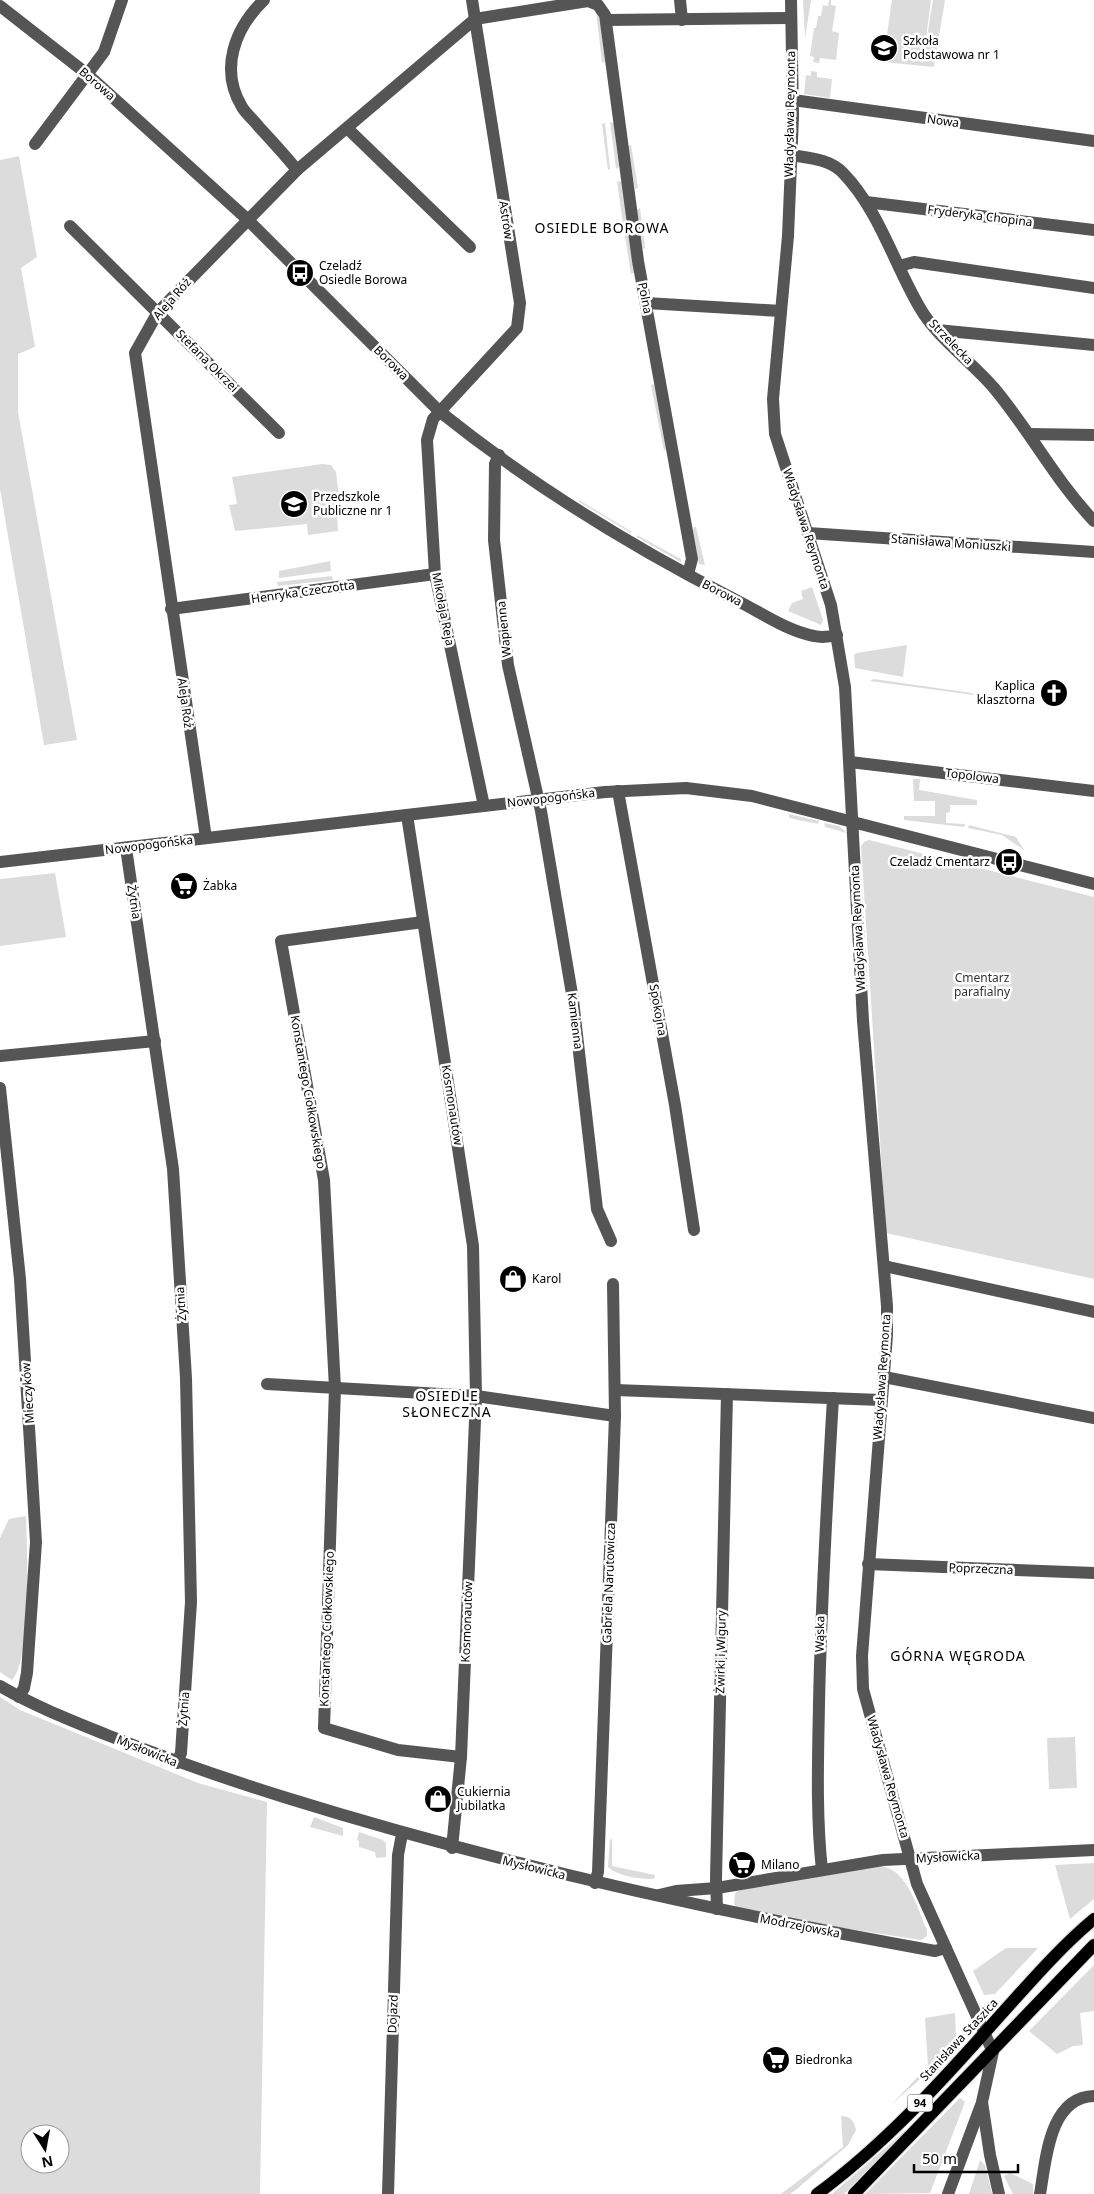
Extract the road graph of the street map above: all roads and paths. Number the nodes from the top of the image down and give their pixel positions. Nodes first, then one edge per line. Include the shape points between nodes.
1 (122, 0) edge
2 (264, 0) edge
3 (472, 0) edge
4 (680, 0) edge
5 (791, 0) edge
6 (588, 1) edge
7 (0, 6) edge
8 (790, 18) junction
9 (475, 19) junction
10 (606, 20) junction
11 (682, 20) junction
12 (87, 74) junction
13 (793, 100) junction
14 (347, 128) junction
15 (1094, 142) edge
16 (35, 144) dead end
17 (790, 155) junction
18 (297, 170) junction
19 (866, 202) junction
20 (247, 219) junction
21 (70, 226) dead end
22 (1094, 230) edge
23 (470, 247) dead end
24 (898, 266) junction
25 (1094, 288) edge
26 (646, 303) junction
27 (782, 311) junction
28 (158, 312) junction
29 (937, 330) junction
30 (1094, 345) edge
31 (439, 411) junction
32 (279, 433) dead end
33 (1030, 434) junction
34 (1094, 435) edge
35 (499, 456) junction
36 (1078, 504) junction
37 (1094, 504) edge
38 (1094, 521) edge
39 (808, 533) junction
40 (1094, 552) edge
41 (436, 574) junction
42 (688, 574) junction
43 (171, 609) junction
44 (837, 635) junction
45 (850, 762) junction
46 (618, 791) junction
47 (1094, 791) edge
48 (539, 800) junction
49 (484, 806) junction
50 (407, 815) junction
51 (853, 822) junction
52 (206, 838) junction
53 (126, 848) junction
54 (0, 862) edge
55 (1094, 884) edge
56 (423, 922) junction
57 (155, 1041) junction
58 (0, 1056) edge
59 (0, 1088) edge
60 (694, 1230) dead end
61 (611, 1241) dead end
62 (884, 1266) junction
63 (613, 1284) dead end
64 (1094, 1312) edge
65 (884, 1377) junction
66 (267, 1384) dead end
67 (335, 1388) junction
68 (615, 1390) junction
69 (727, 1394) junction
70 (476, 1396) junction
71 (833, 1398) junction
72 (881, 1400) junction
73 (615, 1416) junction
74 (1094, 1418) edge
75 (868, 1564) junction
76 (1094, 1573) edge
77 (0, 1686) edge
78 (19, 1697) junction
79 (462, 1757) junction
80 (177, 1763) junction
81 (402, 1834) junction
82 (452, 1848) junction
83 (1094, 1850) edge
84 (910, 1859) junction
85 (822, 1870) junction
86 (595, 1883) junction
87 (717, 1888) junction
88 (654, 1896) junction
89 (717, 1909) junction
90 (1094, 1919) edge
91 (1094, 1945) edge
92 (946, 1948) junction
93 (984, 2034) junction
94 (993, 2052) junction
95 (1094, 2096) edge
96 (982, 2102) junction
97 (388, 2194) edge
98 (817, 2194) edge
99 (854, 2194) edge
100 (948, 2194) edge
101 (999, 2194) edge
102 (1040, 2194) edge

1 - 12 street via 104,52
2 - 18 street via 238,34 230,60 233,84 242,107
3 - 9 street, Astrów
4 - 11 street
5 - 8 street, Władysława Reymonta
6 - 9 street
6 - 10 street via 603,10
7 - 12 street, Borowa
8 - 11 street
8 - 13 street, Władysława Reymonta
9 - 14 street, Aleja Róż
9 - 31 street, Astrów via 520,304 517,328
10 - 11 street
10 - 26 street, Polna
12 - 16 street
12 - 20 street, Borowa
13 - 15 street, Nowa
13 - 17 street, Władysława Reymonta
14 - 18 street, Aleja Róż
14 - 23 street
17 - 19 street, Strzelecka via 830,164 842,172
17 - 27 street, Władysława Reymonta
18 - 20 street, Aleja Róż
19 - 22 street, Fryderyka Chopina
19 - 24 street, Strzelecka
20 - 28 street, Aleja Róż
20 - 31 street, Borowa
21 - 28 street, Stefana Okrzei
24 - 25 street via 914,262
24 - 29 street, Strzelecka via 920,309
26 - 27 street
26 - 42 street, Polna via 692,560
27 - 39 street, Władysława Reymonta via 773,399 774,422 783,460
28 - 32 street, Stefana Okrzei
28 - 43 street, Aleja Róż via 135,353
29 - 30 street
29 - 33 street, Strzelecka via 980,372
31 - 35 street, Borowa
31 - 41 street, Mikołaja Reja via 430,425 427,440
33 - 34 street
33 - 36 street, Strzelecka
35 - 42 street, Borowa via 560,498
35 - 48 street, Wapienna via 495,464 494,540 507,656
36 - 37 street
36 - 38 street, Strzelecka
39 - 40 street, Stanisława Moniuszki
39 - 44 street, Władysława Reymonta
41 - 43 street, Henryka Czeczotta
41 - 49 street, Mikołaja Reja
42 - 44 street, Borowa via 812,636
43 - 52 street, Aleja Róż
44 - 45 street, Władysława Reymonta via 845,687
45 - 47 street, Topolowa
45 - 51 street, Władysława Reymonta
46 - 48 street, Nowopogońska
46 - 51 street, Nowopogońska via 655,788 718,791 760,798
46 - 60 street, Spokojna via 675,1105
48 - 49 street, Nowopogońska
48 - 61 street, Kamienna via 573,1000 597,1209
49 - 50 street, Nowopogońska
50 - 52 street, Nowopogońska
50 - 56 street, Kosmonautów
51 - 55 street, Nowopogońska
51 - 62 street, Władysława Reymonta via 863,1021
52 - 53 street, Nowopogońska
53 - 54 street, Nowopogońska
53 - 57 street, Żytnia
56 - 67 street, Konstantego Ciołkowskiego via 281,942 324,1180
56 - 70 street, Kosmonautów via 473,1246
57 - 58 street
57 - 80 street, Żytnia via 173,1169 186,1378 191,1602 181,1753
59 - 78 street, Mieczyków via 20,1279 36,1542 27,1673
62 - 64 street
62 - 65 street, Władysława Reymonta via 887,1334
63 - 68 street, Gabriela Narutowicza
65 - 72 street, Władysława Reymonta
65 - 74 street
66 - 67 street
67 - 70 street
67 - 79 street, Konstantego Ciołkowskiego via 324,1728 398,1750
68 - 69 street
68 - 73 street, Gabriela Narutowicza
69 - 71 street
69 - 87 street, Żwirki i Wigury
70 - 73 street
70 - 79 street, Kosmonautów
71 - 72 street
71 - 85 street, Wąska via 820,1607 818,1750
72 - 75 street, Władysława Reymonta
73 - 86 street, Gabriela Narutowicza via 598,1872
75 - 76 street, Poprzeczna
75 - 84 street, Władysława Reymonta via 861,1668 863,1689
77 - 78 street, Mysłowicka
78 - 80 street, Mysłowicka
79 - 82 street, Kosmonautów
80 - 81 street, Mysłowicka
81 - 82 street, Mysłowicka
81 - 97 street, Dojazd via 398,1854
82 - 86 street, Mysłowicka
83 - 84 street, Mysłowicka
84 - 85 street, Mysłowicka
84 - 92 street via 916,1884
85 - 87 street, Mysłowicka
86 - 88 street, Mysłowicka
87 - 88 street, Mysłowicka
87 - 89 street, Żwirki i Wigury
88 - 89 street, Modrzejowska
89 - 92 street, Modrzejowska via 935,1951
90 - 93 main road, Stanisława Staszica / 94 via 1036,1976
91 - 94 main road, 94
92 - 93 street
93 - 94 street
93 - 98 main road, Stanisława Staszica / 94 via 852,2168
94 - 96 street
94 - 99 main road, 94
95 - 102 street via 1075,2100 1060,2115 1052,2136
96 - 100 street
96 - 101 street

